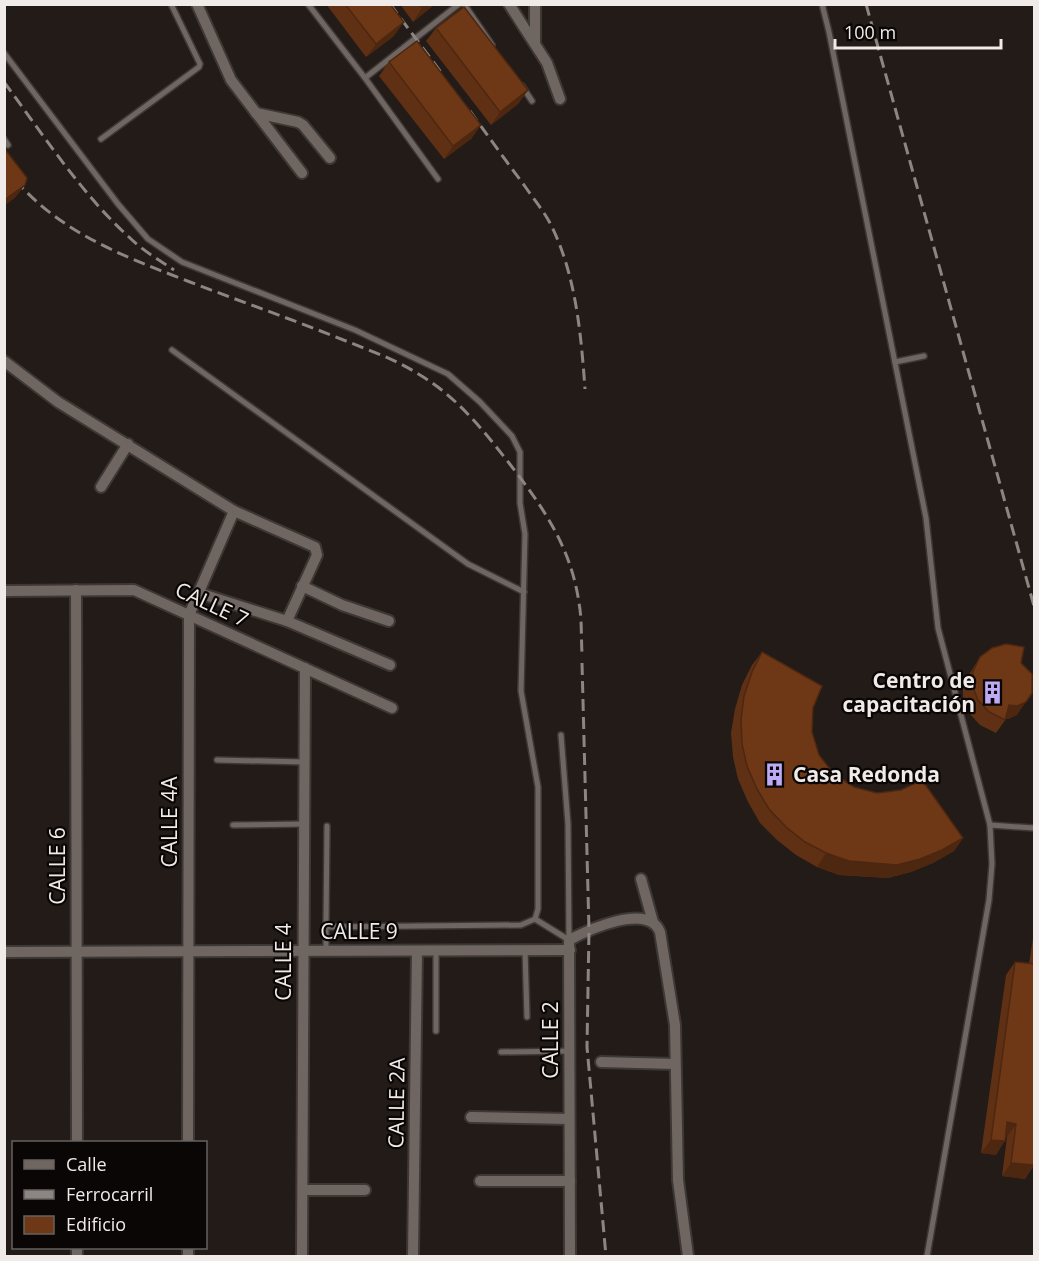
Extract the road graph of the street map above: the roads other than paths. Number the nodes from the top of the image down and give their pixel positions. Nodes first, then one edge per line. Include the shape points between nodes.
1 (171, 4) edge
2 (197, 4) edge
3 (308, 4) edge
4 (459, 4) edge
5 (464, 4) edge
6 (509, 4) edge
7 (535, 4) edge
8 (822, 4) edge
9 (535, 42) junction
10 (498, 52) edge
11 (4, 53) edge
12 (365, 78) junction
13 (519, 81) edge
14 (560, 99) dead end
15 (532, 101) dead end
16 (256, 113) junction
17 (101, 139) dead end
18 (330, 158) dead end
19 (302, 174) dead end
20 (438, 179) dead end
21 (172, 350) dead end
22 (924, 356) dead end
23 (4, 361) edge
24 (895, 362) junction
25 (128, 444) junction
26 (100, 487) dead end
27 (234, 511) junction
28 (302, 586) junction
29 (76, 590) junction
30 (4, 591) edge
31 (524, 592) junction
32 (199, 593) junction
33 (189, 615) junction
34 (287, 621) junction
35 (389, 621) dead end
36 (390, 665) dead end
37 (305, 668) junction
38 (392, 708) dead end
39 (561, 735) dead end
40 (217, 760) dead end
41 (304, 762) junction
42 (304, 824) junction
43 (233, 825) dead end
44 (990, 825) junction
45 (327, 826) dead end
46 (1035, 828) edge
47 (641, 879) dead end
48 (535, 919) junction
49 (653, 922) junction
50 (326, 927) junction
51 (570, 945) junction
52 (525, 950) junction
53 (303, 951) junction
54 (326, 951) junction
55 (417, 951) junction
56 (436, 951) junction
57 (4, 952) edge
58 (76, 952) junction
59 (188, 952) junction
60 (528, 1017) dead end
61 (436, 1031) dead end
62 (501, 1052) dead end
63 (570, 1052) junction
64 (601, 1062) dead end
65 (675, 1064) junction
66 (471, 1117) dead end
67 (569, 1119) junction
68 (77, 1141) edge
69 (188, 1141) edge
70 (480, 1181) dead end
71 (570, 1181) junction
72 (303, 1190) junction
73 (364, 1190) dead end
74 (302, 1257) edge
75 (413, 1257) edge
76 (570, 1257) edge
77 (688, 1257) edge
78 (927, 1257) edge

1 - 17 lane via 199,67
2 - 16 street via 227,74
3 - 12 lane
4 - 12 lane
5 - 10 lane
6 - 9 street
7 - 9 street
8 - 24 lane
9 - 14 street
11 - 31 lane via 148,239 182,262 424,361 448,374 480,402 512,436 520,452
12 - 20 lane
13 - 15 lane
16 - 18 street via 303,125
16 - 19 street
21 - 31 lane via 468,564
22 - 24 lane
23 - 25 street via 58,402
24 - 44 lane via 926,519 938,628
25 - 26 street
25 - 27 street
27 - 28 street via 315,546 317,555
27 - 32 street, CALLE 4A
28 - 34 street
28 - 35 street
29 - 30 street, CALLE 7
29 - 33 street, CALLE 7 via 134,590
29 - 58 street, CALLE 6
31 - 48 lane via 521,691 538,787
32 - 33 street, CALLE 4A
32 - 34 street
33 - 37 street, CALLE 7
33 - 59 street, CALLE 4A
34 - 36 street
37 - 38 street, CALLE 7
37 - 41 street, CALLE 4
39 - 51 lane, CALLE 2 via 568,824
40 - 41 lane
41 - 42 street, CALLE 4
42 - 43 lane
42 - 53 street, CALLE 4
44 - 46 lane
44 - 78 lane via 989,900
45 - 50 lane
47 - 49 street
48 - 50 lane via 521,925
48 - 51 lane
49 - 51 street via 643,919 601,925
49 - 65 street via 660,932 673,1014
50 - 54 lane
51 - 52 street, CALLE 9
51 - 63 street, CALLE 2
52 - 56 street, CALLE 9
52 - 60 lane
53 - 54 street, CALLE 9
53 - 59 street, CALLE 9
53 - 72 street, CALLE 4
54 - 55 street, CALLE 9
55 - 56 street, CALLE 9
55 - 75 street, CALLE 2A
56 - 61 lane
57 - 58 street, CALLE 9
58 - 59 street, CALLE 9
58 - 68 street, CALLE 6
59 - 69 street, CALLE 4A
62 - 63 lane
63 - 67 street, CALLE 2
64 - 65 street
65 - 77 street via 678,1180
66 - 67 street
67 - 71 street, CALLE 2
70 - 71 street
71 - 76 street, CALLE 2
72 - 73 street
72 - 74 street, CALLE 4

